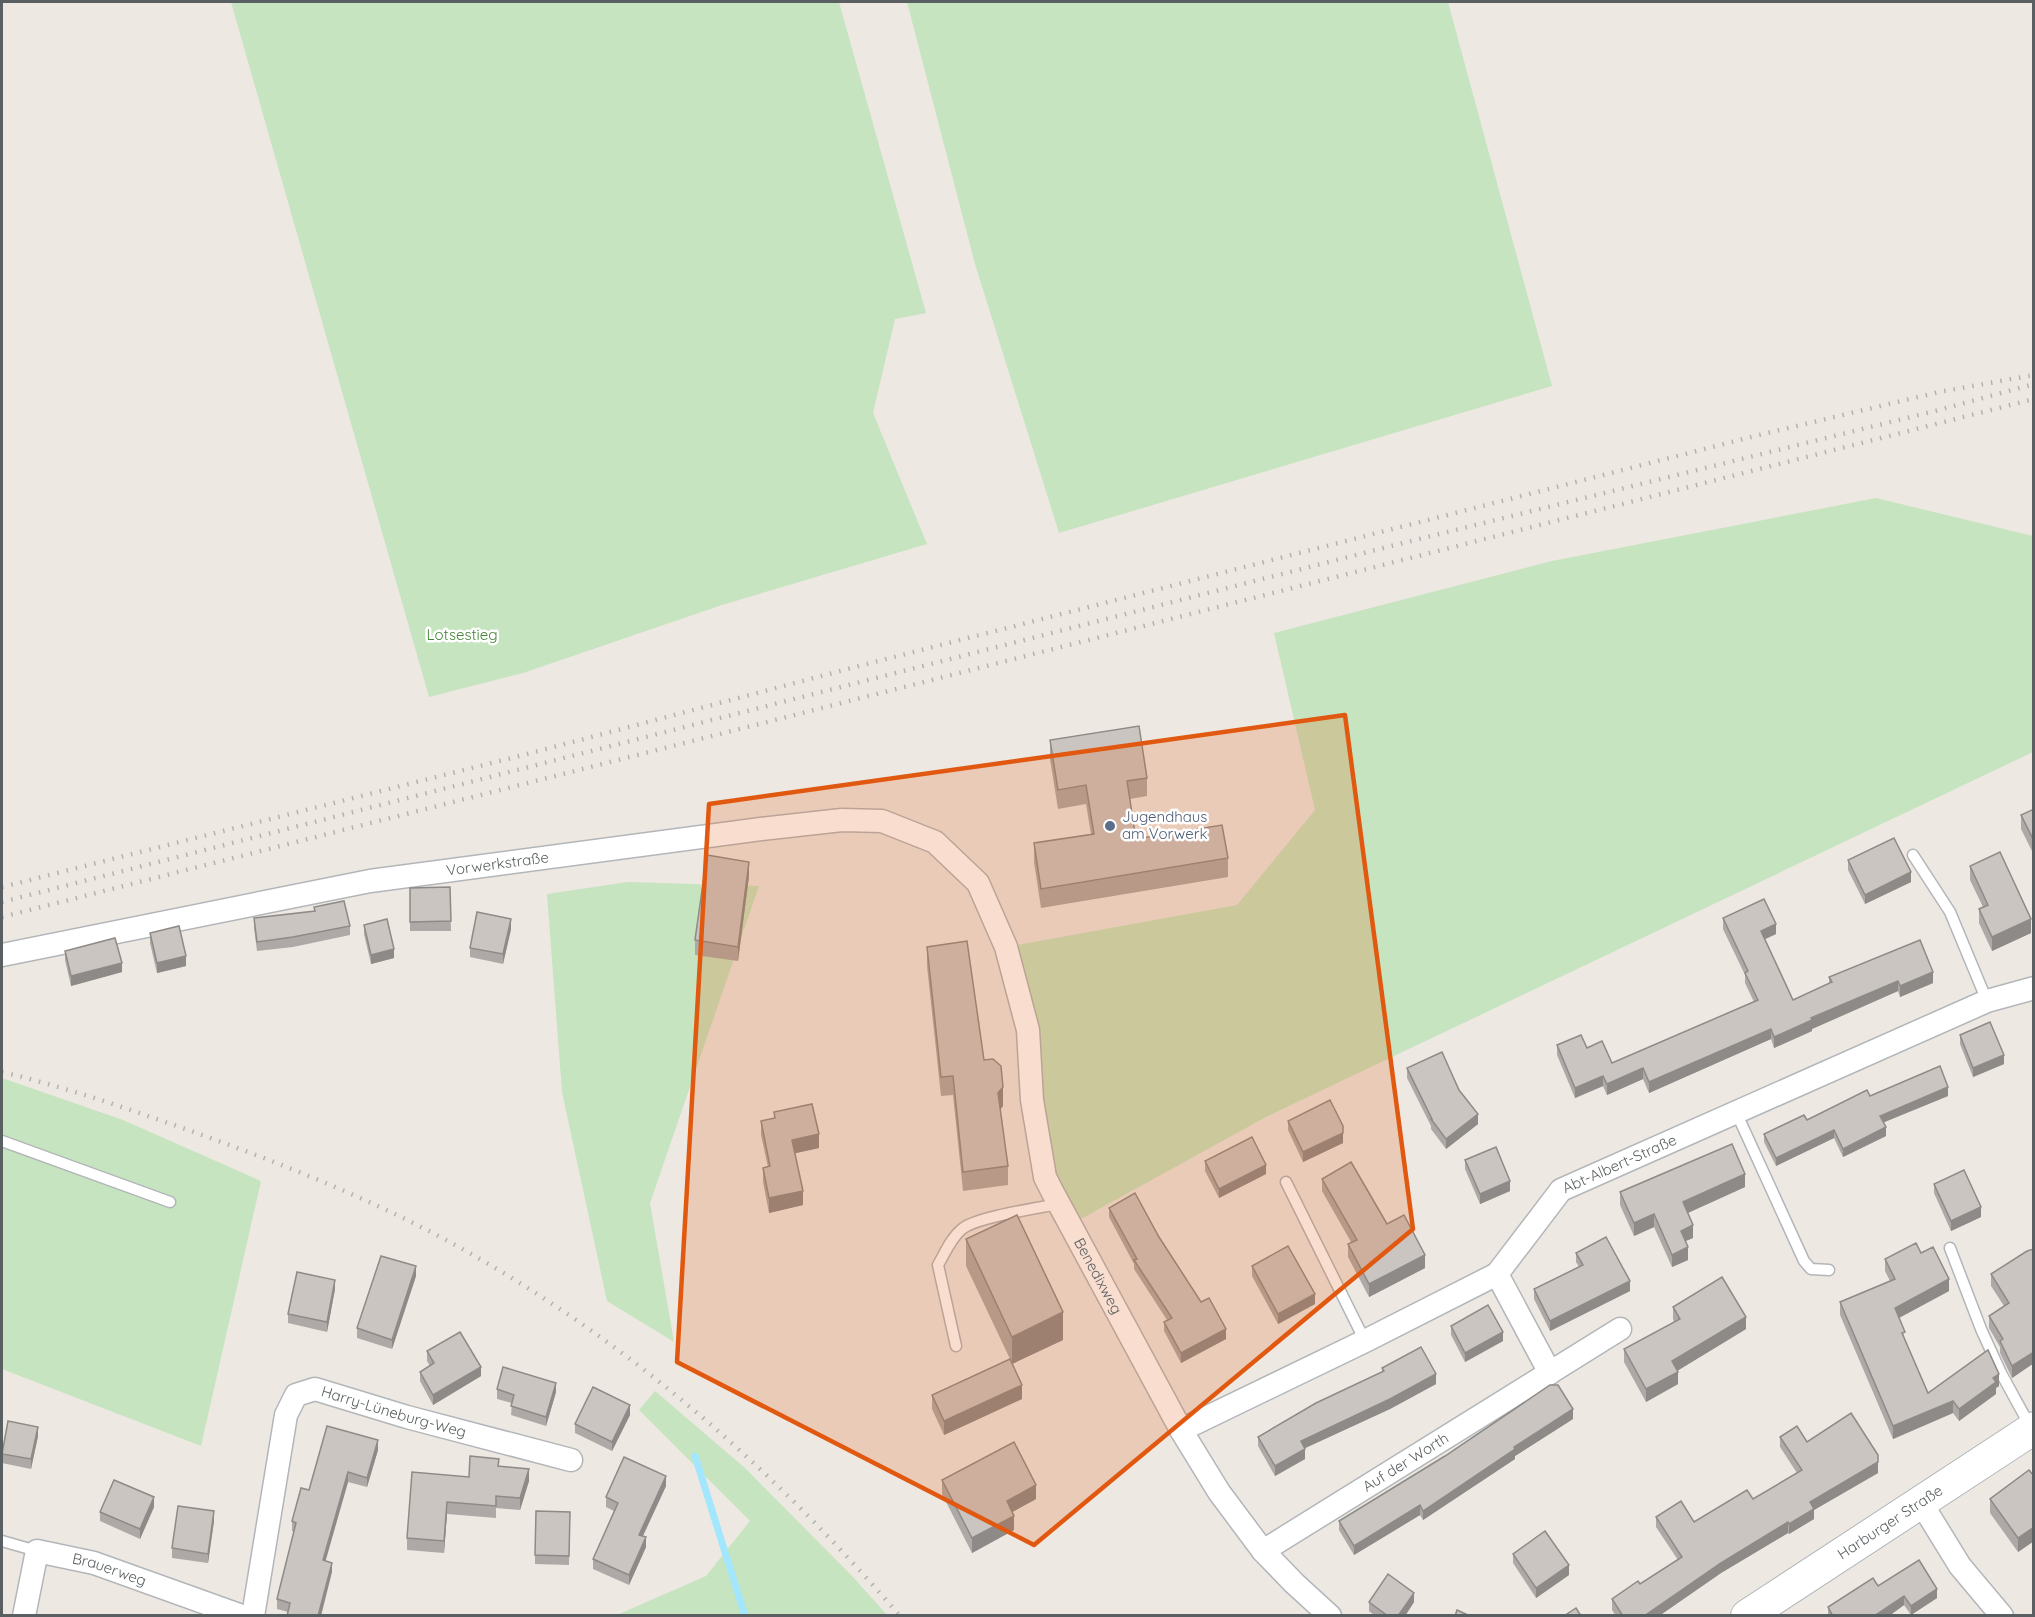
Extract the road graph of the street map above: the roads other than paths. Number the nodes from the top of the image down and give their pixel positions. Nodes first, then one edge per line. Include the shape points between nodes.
1 (1913, 855) dead end
2 (978, 883) joint
3 (2, 955) edge
4 (2034, 988) edge
5 (1987, 1001) junction
6 (1736, 1112) junction
7 (2, 1141) edge
8 (1286, 1182) dead end
9 (170, 1202) dead end
10 (1058, 1204) junction
11 (1950, 1248) dead end
12 (1829, 1270) dead end
13 (1497, 1274) junction
14 (1620, 1329) dead end
15 (1365, 1341) junction
16 (956, 1346) dead end
17 (1550, 1373) junction
18 (2033, 1428) edge
19 (1181, 1430) junction
20 (571, 1460) dead end
21 (1920, 1501) junction
22 (2, 1541) edge
23 (37, 1551) junction
24 (1263, 1551) junction
25 (24, 1616) edge
26 (242, 1616) edge
27 (253, 1616) edge
28 (1330, 1616) edge
29 (1747, 1616) edge
30 (2002, 1616) edge

1 - 5 lane via 1950,912
2 - 3 street, Vorwerkstraße via 935,842 882,821 842,820 370,881
2 - 10 street, Benedixweg via 1006,947 1028,1030 1032,1100 1045,1177
4 - 5 street, Abt-Albert-Straße
5 - 6 street, Abt-Albert-Straße
6 - 12 lane via 1804,1260 1811,1269
6 - 13 street, Abt-Albert-Straße via 1560,1190
7 - 9 lane
8 - 15 lane
10 - 16 lane via 982,1220 963,1228 950,1244 938,1265
10 - 19 street, Benedixweg
11 - 18 lane via 2001,1373
13 - 15 street, Abt-Albert-Straße
13 - 17 street
14 - 17 street, Auf der Worth
15 - 19 street, Abt-Albert-Straße
17 - 24 street, Auf der Worth
18 - 21 main road, Harburger Straße
19 - 24 street, Benedixweg via 1219,1492
20 - 27 street, Harry-Lüneburg-Weg via 315,1389 296,1395 286,1415
21 - 29 main road, Harburger Straße
21 - 30 street via 1960,1566
22 - 23 lane
23 - 25 street
23 - 26 street, Brauerweg via 94,1563
24 - 28 street, Benedixweg

